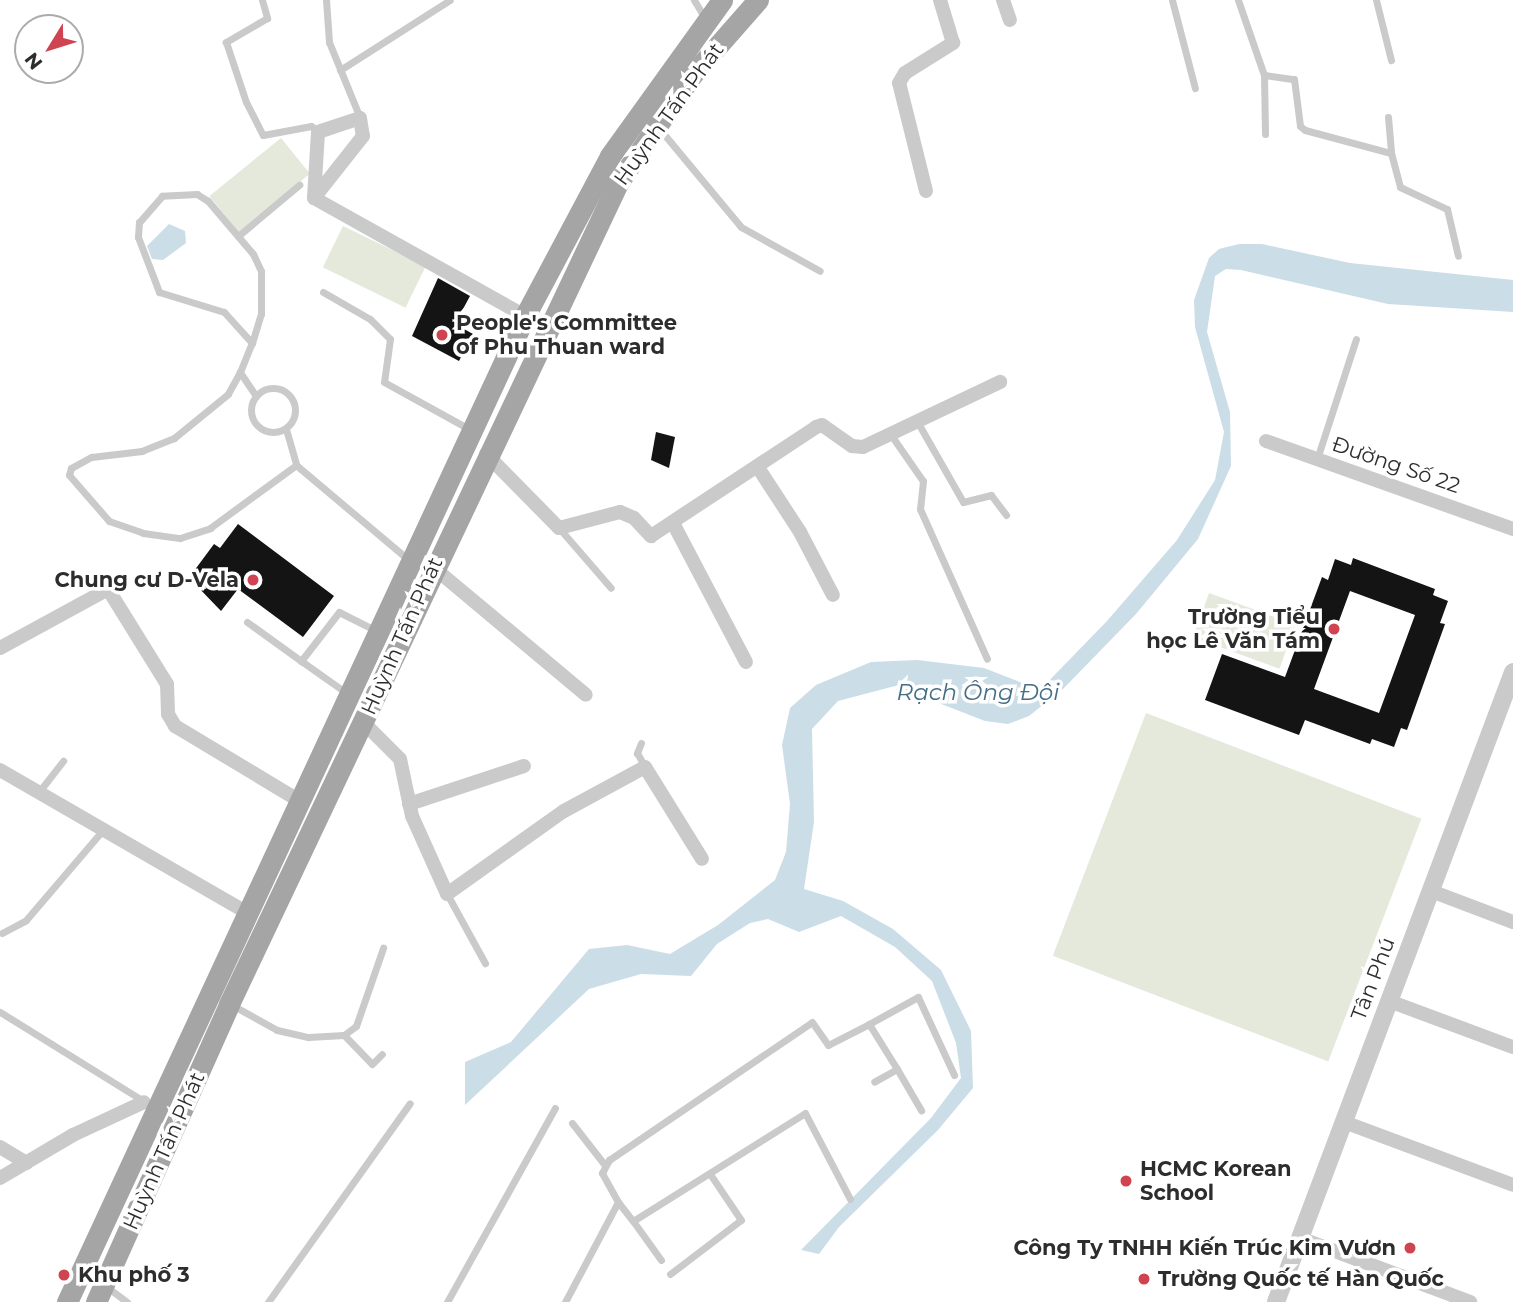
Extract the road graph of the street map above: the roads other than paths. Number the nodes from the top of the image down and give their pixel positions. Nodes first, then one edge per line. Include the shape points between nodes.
1 (262, 0) edge
2 (326, 0) edge
3 (450, 0) edge
4 (694, 0) edge
5 (722, 0) edge
6 (758, 0) edge
7 (940, 0) edge
8 (1003, 0) edge
9 (1172, 0) edge
10 (1237, 0) edge
11 (1376, 0) edge
12 (705, 18) junction
13 (1010, 20) dead end
14 (1391, 60) dead end
15 (340, 70) junction
16 (1264, 75) junction
17 (1195, 88) dead end
18 (1388, 117) dead end
19 (360, 118) junction
20 (657, 126) junction
21 (318, 132) junction
22 (1265, 134) dead end
23 (1391, 153) junction
24 (299, 185) dead end
25 (926, 191) dead end
26 (314, 198) junction
27 (239, 236) junction
28 (1458, 256) dead end
29 (820, 271) dead end
30 (323, 292) dead end
31 (525, 316) junction
32 (547, 328) junction
33 (1356, 339) dead end
34 (252, 343) junction
35 (240, 372) junction
36 (1000, 382) dead end
37 (256, 396) junction
38 (918, 423) junction
39 (286, 429) junction
40 (471, 430) junction
41 (891, 435) junction
42 (1266, 441) dead end
43 (489, 447) junction
44 (1317, 459) junction
45 (296, 465) junction
46 (760, 469) junction
47 (1006, 515) dead end
48 (673, 523) junction
49 (559, 528) junction
50 (1513, 528) edge
51 (410, 562) junction
52 (433, 567) junction
53 (611, 588) dead end
54 (833, 595) dead end
55 (247, 622) dead end
56 (378, 632) junction
57 (0, 648) edge
58 (986, 659) dead end
59 (301, 661) junction
60 (746, 662) dead end
61 (1513, 672) edge
62 (348, 694) junction
63 (586, 695) dead end
64 (363, 722) junction
65 (641, 743) dead end
66 (63, 761) dead end
67 (524, 766) dead end
68 (645, 767) junction
69 (0, 770) edge
70 (37, 794) junction
71 (298, 800) junction
72 (409, 804) junction
73 (321, 810) junction
74 (102, 831) junction
75 (702, 859) dead end
76 (1431, 891) junction
77 (447, 894) junction
78 (246, 912) junction
79 (1513, 922) edge
80 (2, 933) dead end
81 (383, 948) dead end
82 (485, 963) dead end
83 (1389, 1001) junction
84 (229, 1004) junction
85 (0, 1012) edge
86 (869, 1024) junction
87 (344, 1035) junction
88 (1513, 1047) edge
89 (382, 1054) dead end
90 (897, 1069) junction
91 (954, 1075) dead end
92 (874, 1082) dead end
93 (410, 1102) dead end
94 (149, 1105) junction
95 (555, 1108) dead end
96 (920, 1110) dead end
97 (177, 1120) junction
98 (1344, 1122) junction
99 (572, 1123) dead end
100 (0, 1147) edge
101 (27, 1163) junction
102 (604, 1164) junction
103 (710, 1174) junction
104 (0, 1178) edge
105 (1513, 1185) edge
106 (850, 1199) dead end
107 (618, 1202) junction
108 (633, 1221) junction
109 (1300, 1238) junction
110 (661, 1260) dead end
111 (670, 1275) dead end
112 (100, 1293) edge
113 (67, 1302) edge
114 (127, 1302) edge
115 (268, 1302) edge
116 (447, 1302) edge
117 (565, 1302) edge
118 (1276, 1302) edge
119 (1470, 1302) edge

1 - 21 lane via 267,18 226,42 263,135 311,126
2 - 15 lane via 329,42
3 - 15 lane
4 - 12 lane
5 - 12 main road, Huỳnh Tấn Phát
6 - 20 main road, Huỳnh Tấn Phát via 692,75
7 - 25 street via 953,43 905,73 899,83
8 - 13 street
9 - 17 lane
10 - 16 lane
11 - 14 lane
12 - 31 main road, Huỳnh Tấn Phát via 610,156
15 - 19 lane
16 - 22 lane
16 - 23 lane via 1294,79 1300,126 1305,130
18 - 23 lane
19 - 21 street
19 - 26 street via 363,136
20 - 29 lane via 741,227
20 - 32 main road, Huỳnh Tấn Phát via 620,178
21 - 26 street
23 - 28 lane via 1406,194 1447,209
24 - 27 lane
26 - 31 street
27 - 34 lane via 253,254 263,288
27 - 34 lane via 208,201 197,194 175,194 162,196 149,206 139,222 138,237 159,292 224,312
30 - 40 lane via 370,319 390,339 384,382
31 - 32 main road
31 - 40 main road, Huỳnh Tấn Phát
32 - 43 main road, Huỳnh Tấn Phát
33 - 44 lane
34 - 35 lane
35 - 37 lane
35 - 45 lane via 228,394 174,438 142,451 91,457 71,468 69,475 109,521 143,533 180,538 210,528
36 - 38 street
37 - 39 lane via 251,411 257,425 271,433
37 - 39 lane via 277,388 291,395 295,415
38 - 41 street
38 - 47 lane via 963,502 991,495
39 - 45 lane
40 - 43 main road
40 - 51 main road, Huỳnh Tấn Phát
41 - 46 street via 856,448 822,425
41 - 58 lane via 923,481 920,509
42 - 44 street, Đường Số 22
43 - 49 street
43 - 52 main road, Huỳnh Tấn Phát
44 - 50 street, Đường Số 22
45 - 51 lane
46 - 48 street
46 - 54 street
48 - 49 street via 651,536 634,518 620,512
48 - 60 street
49 - 53 lane
51 - 56 main road, Huỳnh Tấn Phát
52 - 63 street
52 - 64 main road, Huỳnh Tấn Phát
55 - 59 lane
56 - 59 lane via 339,612
56 - 62 main road, Huỳnh Tấn Phát
57 - 71 street via 107,589 167,684 168,714 175,726
59 - 62 lane
61 - 76 street, Tân Phú
62 - 71 main road, Huỳnh Tấn Phát
64 - 72 street via 401,759
64 - 73 main road, Huỳnh Tấn Phát
65 - 68 lane via 637,753
66 - 70 lane
67 - 72 street
68 - 75 street
68 - 77 street via 564,811
69 - 70 street
70 - 74 street
71 - 73 main road
71 - 78 main road, Huỳnh Tấn Phát
72 - 77 street via 430,864
73 - 84 main road, Huỳnh Tấn Phát
74 - 78 street
74 - 80 lane via 26,920
76 - 79 street
76 - 83 street, Tân Phú
77 - 82 lane
78 - 94 main road, Huỳnh Tấn Phát
81 - 87 lane via 356,1026
83 - 88 street
83 - 98 street, Tân Phú
84 - 87 lane via 277,1030 308,1037
84 - 97 main road, Huỳnh Tấn Phát
85 - 94 lane
86 - 90 lane
86 - 91 lane via 918,997
86 - 102 lane via 828,1045 812,1022 805,1024
87 - 89 lane via 373,1064
90 - 92 lane
90 - 96 lane
93 - 115 lane
94 - 97 main road
94 - 101 street via 73,1135
94 - 113 main road, Huỳnh Tấn Phát
95 - 116 lane
97 - 112 main road, Huỳnh Tấn Phát
98 - 105 street
98 - 109 street, Tân Phú
99 - 102 lane
100 - 101 street
101 - 104 street
102 - 107 lane via 602,1173
103 - 106 lane via 805,1113
103 - 108 lane
103 - 111 lane via 741,1220
107 - 108 lane
107 - 117 lane
108 - 110 lane
109 - 118 street, Tân Phú
109 - 119 street
112 - 114 lane

